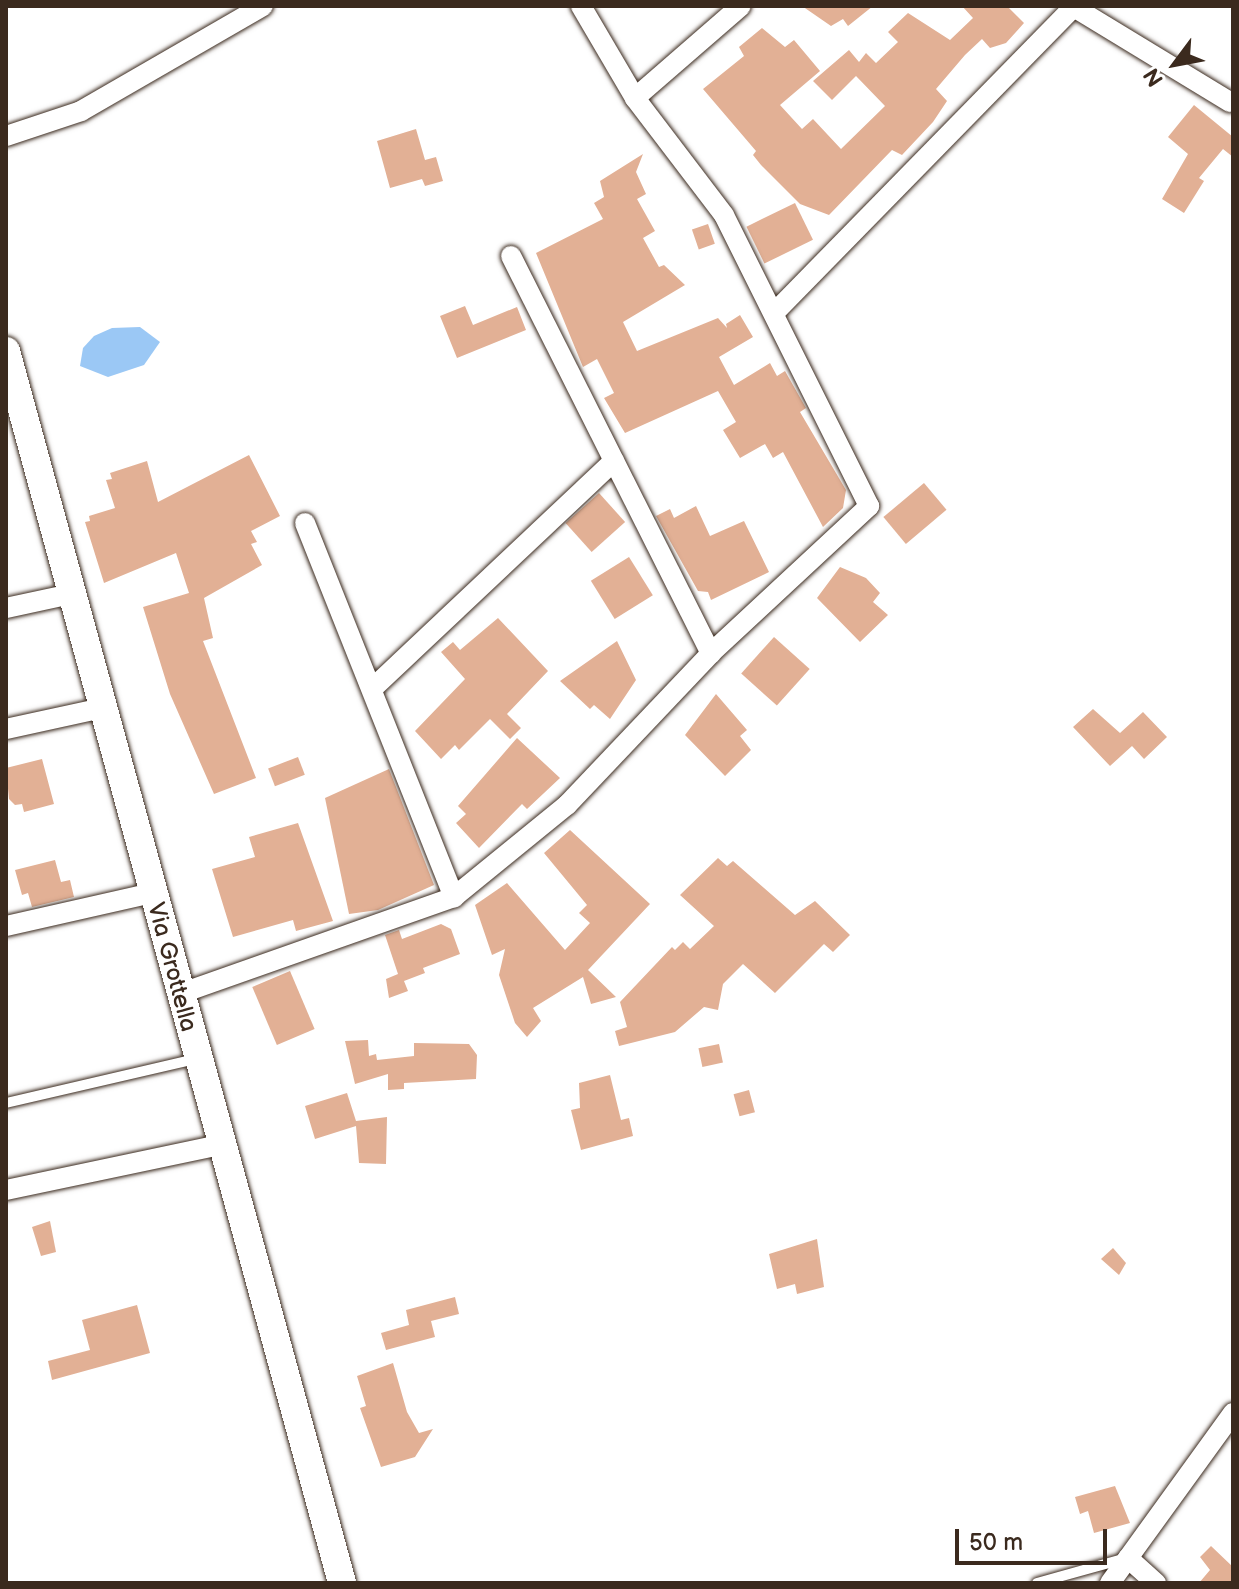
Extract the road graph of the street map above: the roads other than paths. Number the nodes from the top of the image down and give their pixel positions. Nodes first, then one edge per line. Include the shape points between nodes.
1 (263, 6) edge
2 (581, 6) edge
3 (741, 6) edge
4 (1073, 7) edge
5 (635, 98) junction
6 (1230, 102) dead end
7 (6, 136) edge
8 (511, 256) dead end
9 (774, 313) junction
10 (6, 351) edge
11 (614, 461) junction
12 (305, 523) dead end
13 (71, 594) junction
14 (6, 608) edge
15 (711, 653) junction
16 (373, 688) junction
17 (102, 708) junction
18 (6, 729) edge
19 (152, 893) junction
20 (454, 897) junction
21 (6, 926) edge
22 (179, 994) junction
23 (197, 1059) junction
24 (6, 1103) edge
25 (220, 1145) junction
26 (6, 1190) edge
27 (1233, 1413) edge
28 (1128, 1558) junction
29 (342, 1583) edge
30 (1037, 1583) edge
31 (1110, 1583) edge
32 (1156, 1583) edge

1 - 7 street via 81,111
2 - 5 street
3 - 5 street
4 - 6 street
4 - 9 street
5 - 9 street via 724,215
8 - 11 street
9 - 15 street via 869,506
10 - 13 street, Via Grottella
11 - 15 street
11 - 16 street
12 - 16 street
13 - 14 street
13 - 17 street, Via Grottella
15 - 20 street via 567,805
16 - 20 street
17 - 18 street
17 - 19 street, Via Grottella
19 - 21 street
19 - 22 street, Via Grottella
20 - 22 street
22 - 23 street, Via Grottella
23 - 24 lane
23 - 25 street, Via Grottella
25 - 26 street
25 - 29 street, Via Grottella
27 - 28 street
28 - 30 lane
28 - 31 street
28 - 32 street

